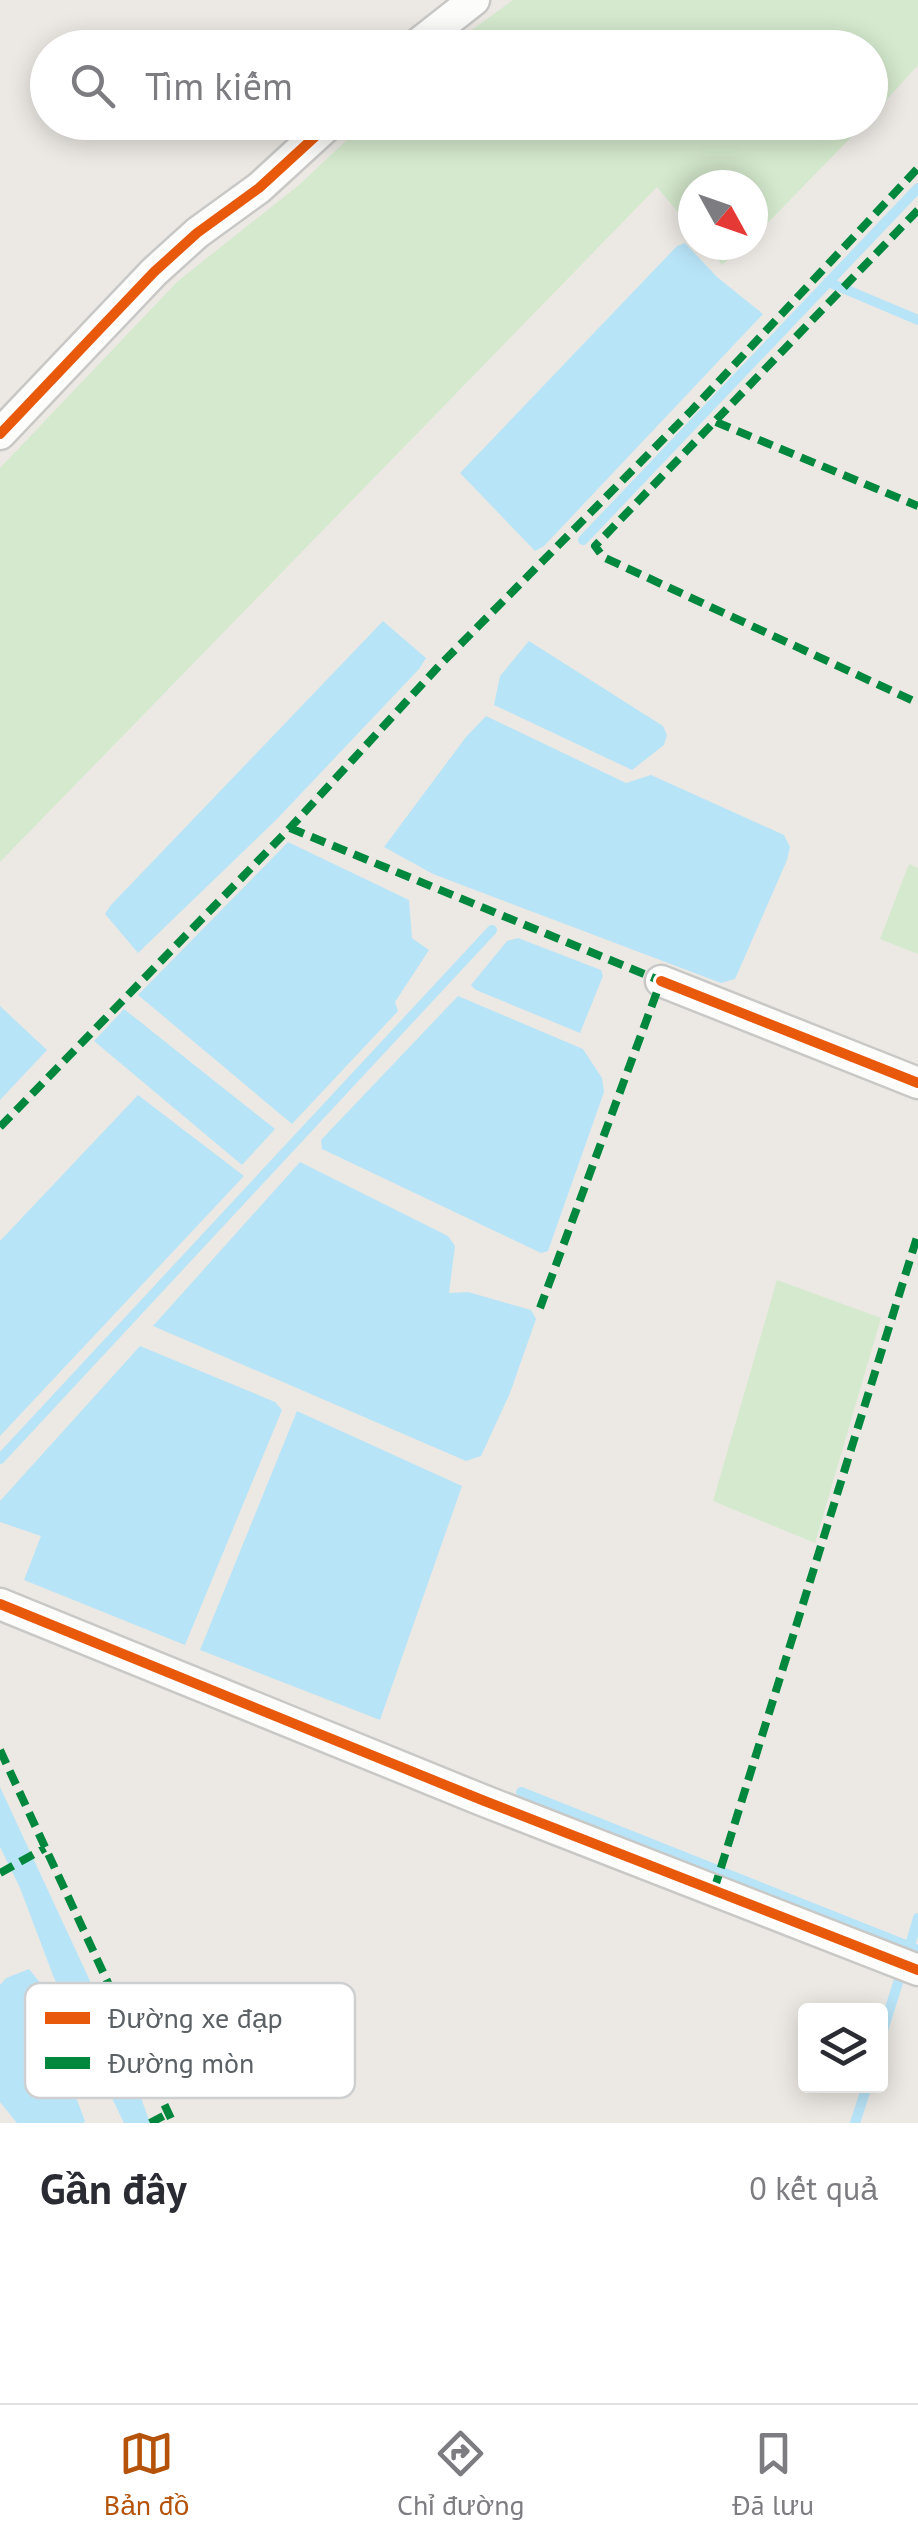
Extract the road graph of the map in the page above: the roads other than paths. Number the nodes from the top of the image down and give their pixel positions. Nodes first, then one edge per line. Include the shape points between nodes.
1 (474, 0) edge
2 (436, 30) edge
3 (311, 140) edge
4 (0, 434) edge
5 (661, 981) dead end
6 (918, 1083) edge
7 (0, 1604) edge
8 (918, 1970) edge

1 - 2 street
3 - 4 street via 154,272
5 - 6 street
7 - 8 street

